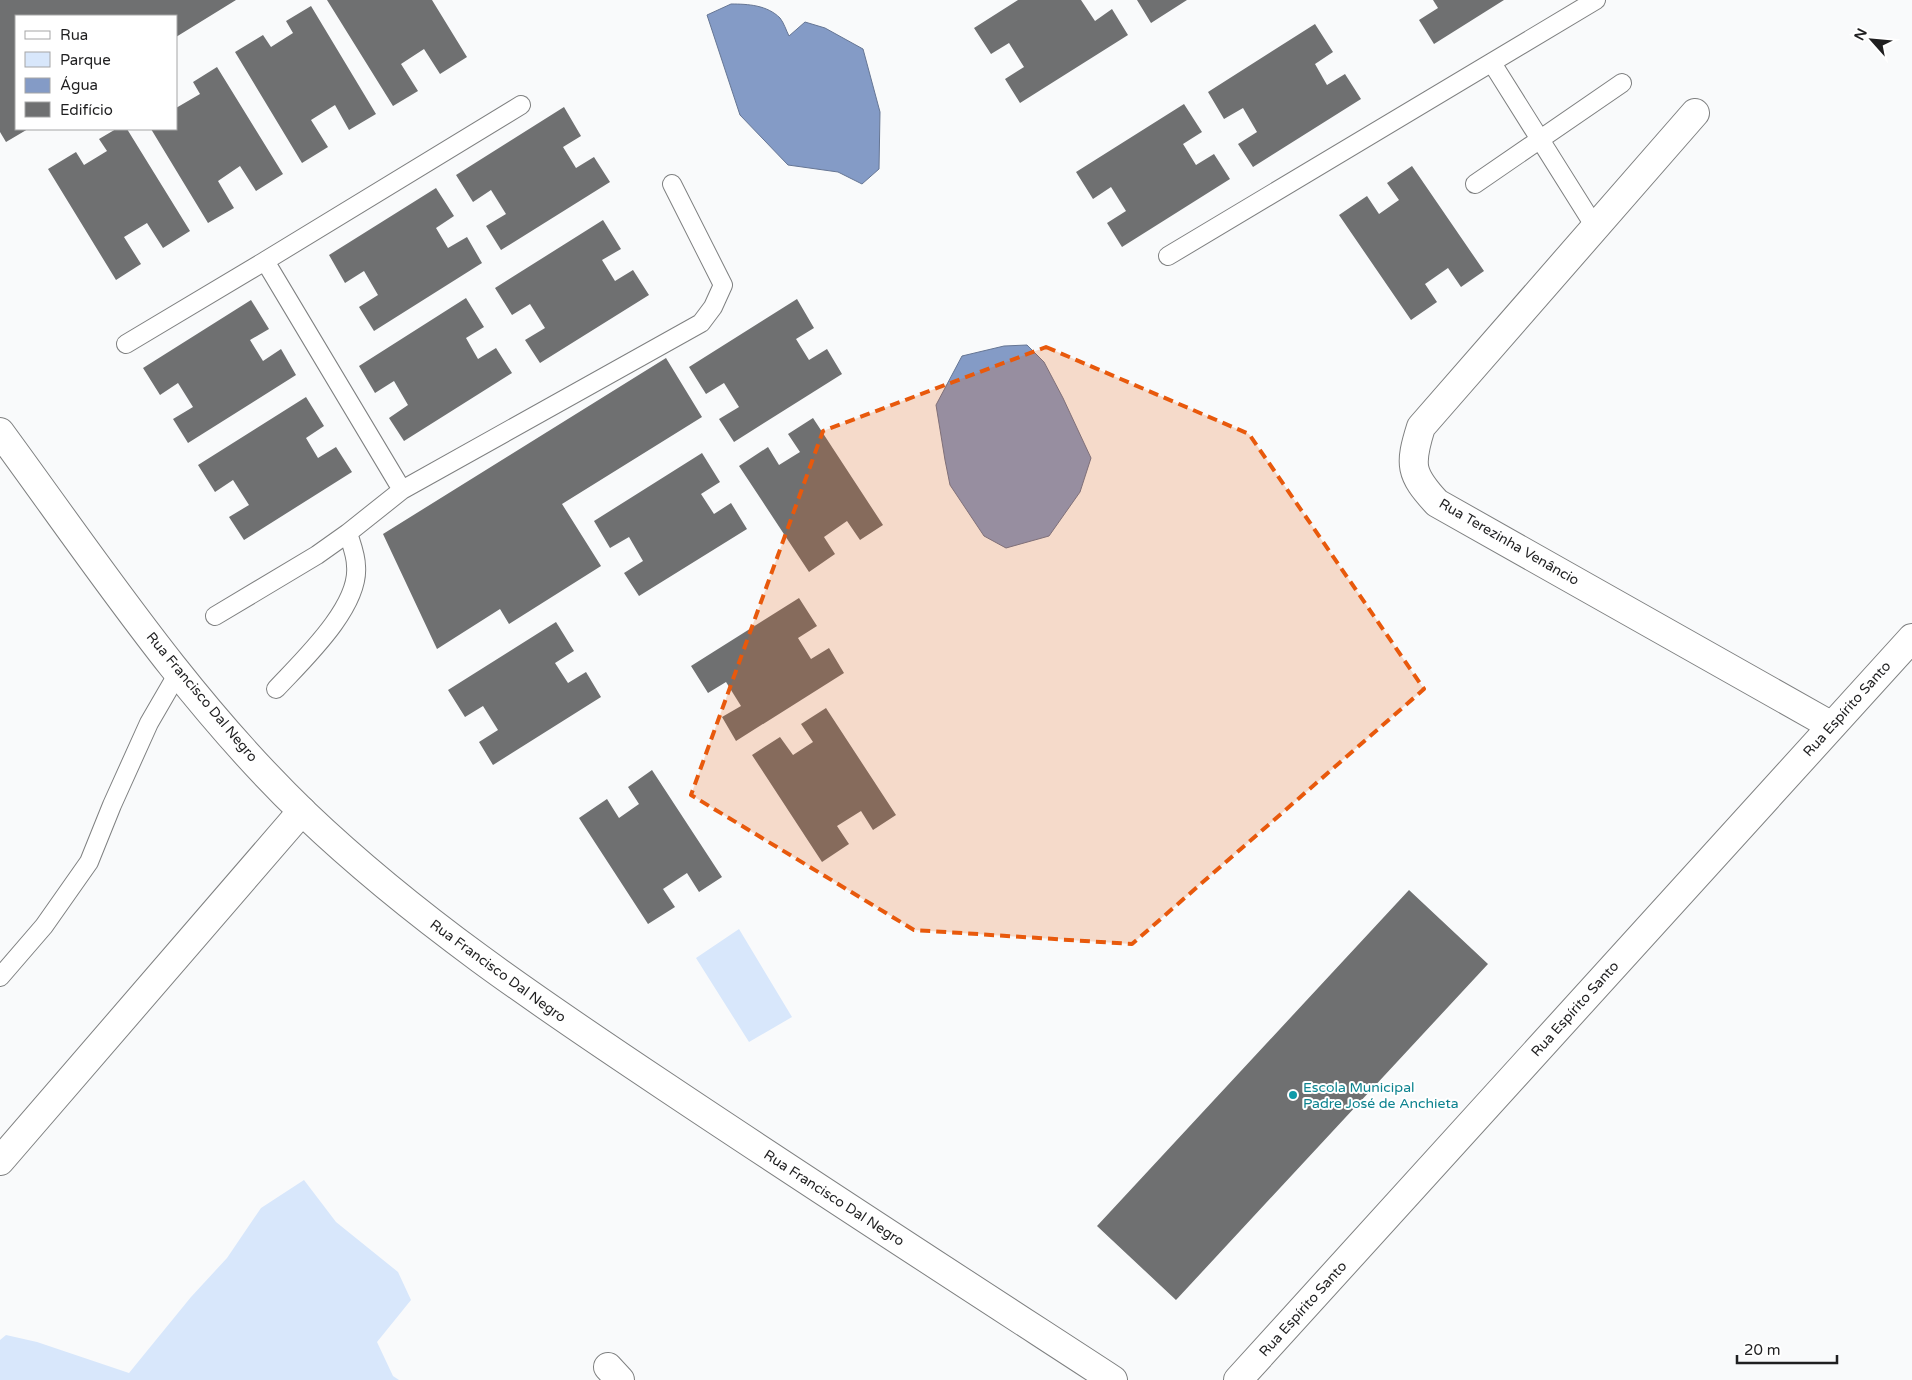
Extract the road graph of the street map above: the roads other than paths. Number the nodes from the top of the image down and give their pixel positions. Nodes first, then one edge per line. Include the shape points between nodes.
1 (1596, 0) edge
2 (1492, 63) junction
3 (1622, 83) dead end
4 (521, 105) dead end
5 (1694, 113) dead end
6 (1540, 140) junction
7 (672, 184) dead end
8 (1475, 184) dead end
9 (1595, 227) junction
10 (1168, 256) dead end
11 (265, 261) junction
12 (126, 344) dead end
13 (0, 432) edge
14 (402, 490) junction
15 (348, 533) junction
16 (215, 616) dead end
17 (1912, 638) edge
18 (178, 673) junction
19 (276, 689) dead end
20 (1832, 726) junction
21 (302, 811) junction
22 (0, 977) edge
23 (0, 1161) edge
24 (1113, 1380) edge
25 (1238, 1380) edge

1 - 2 lane
2 - 6 lane
2 - 10 lane
3 - 6 lane
4 - 11 lane
5 - 9 street, Rua Terezinha Venâncio
6 - 8 lane
6 - 9 lane
7 - 14 lane via 723,285 701,323
9 - 20 street, Rua Terezinha Venâncio via 1421,427 1414,449 1414,467 1420,484 1437,503
11 - 12 lane
11 - 14 lane
13 - 18 street, Rua Francisco Dal Negro
14 - 15 lane
15 - 16 lane
15 - 19 lane via 357,567 352,593 331,629
17 - 20 street, Rua Espírito Santo
18 - 21 street, Rua Francisco Dal Negro via 236,742
18 - 22 lane via 149,723 89,862 44,926
20 - 25 street, Rua Espírito Santo
21 - 23 street
21 - 24 street, Rua Francisco Dal Negro via 357,862 485,964 711,1118

